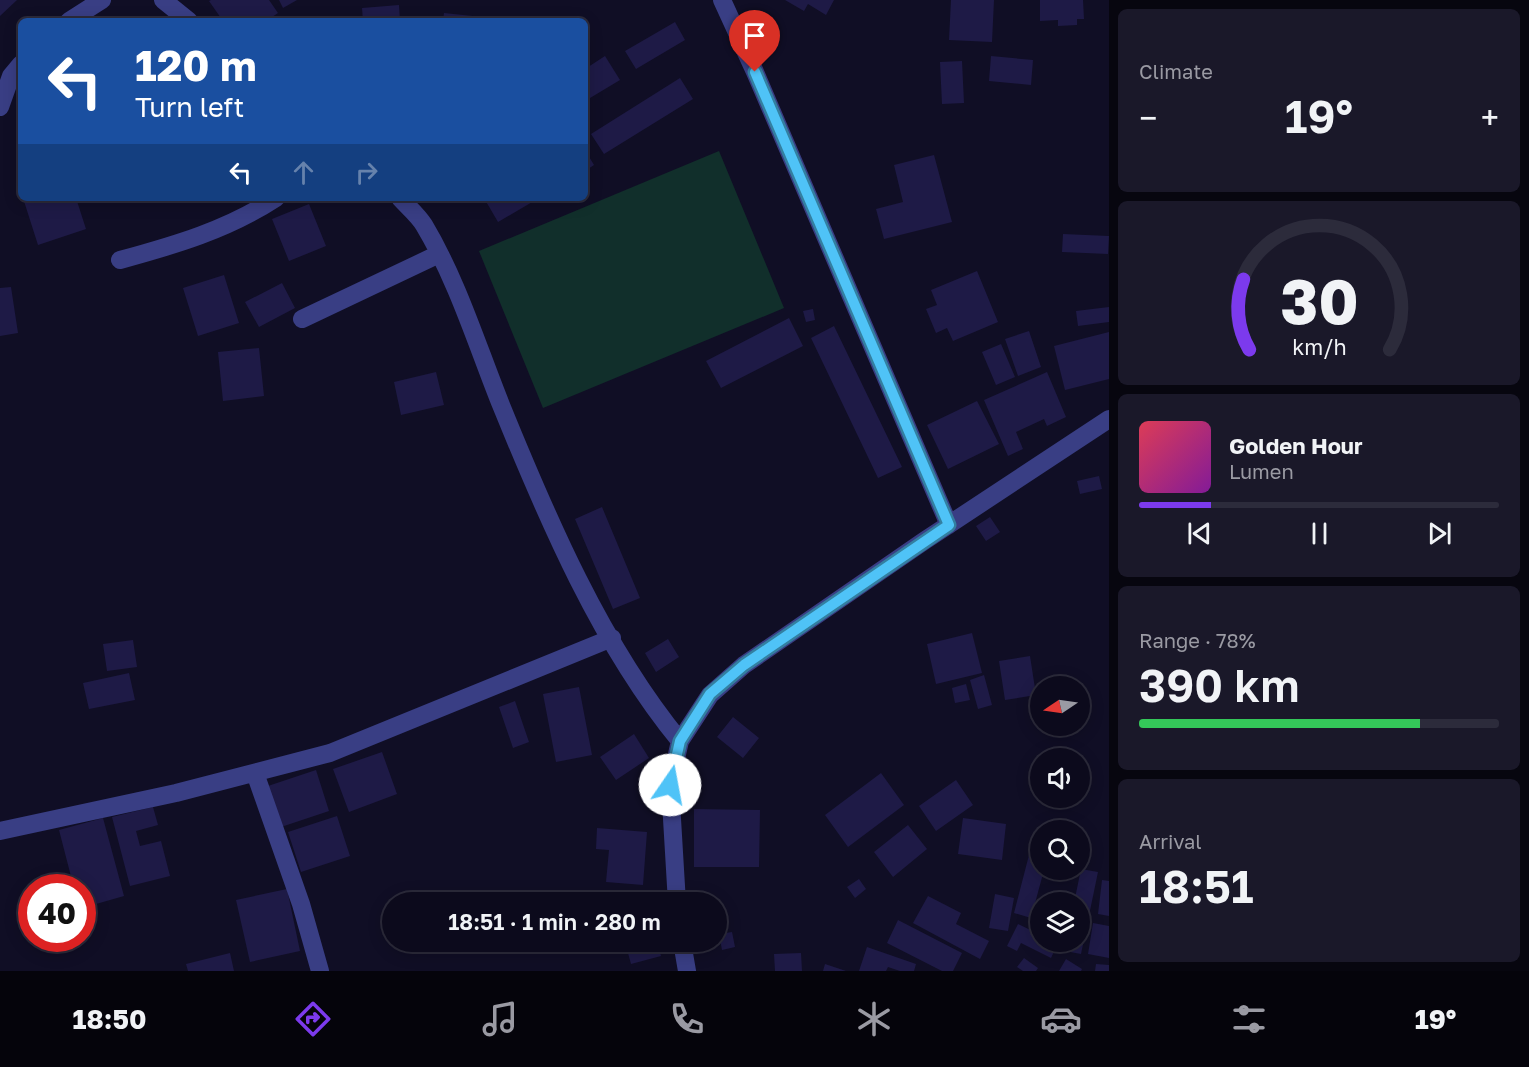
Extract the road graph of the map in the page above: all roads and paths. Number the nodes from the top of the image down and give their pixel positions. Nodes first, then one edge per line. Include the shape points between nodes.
1 (102, 0) edge
2 (163, 0) edge
3 (722, 0) edge
4 (74, 18) edge
5 (185, 18) edge
6 (11, 71) edge
7 (0, 107) edge
8 (271, 201) edge
9 (403, 201) edge
10 (439, 254) junction
11 (120, 261) dead end
12 (302, 319) dead end
13 (1109, 419) edge
14 (949, 525) junction
15 (612, 638) junction
16 (680, 741) junction
17 (255, 773) junction
18 (0, 831) edge
19 (676, 892) edge
20 (684, 952) edge
21 (320, 971) edge
22 (687, 971) edge

1 - 4 street
2 - 5 street
3 - 14 street
6 - 7 street
8 - 11 street via 224,228
9 - 10 street via 423,223
10 - 12 street
10 - 15 street via 534,483
13 - 14 street
14 - 16 street via 744,665 710,694
15 - 16 street via 658,714
15 - 17 street via 330,753
16 - 19 street via 670,785
17 - 18 street
17 - 21 street
20 - 22 street

